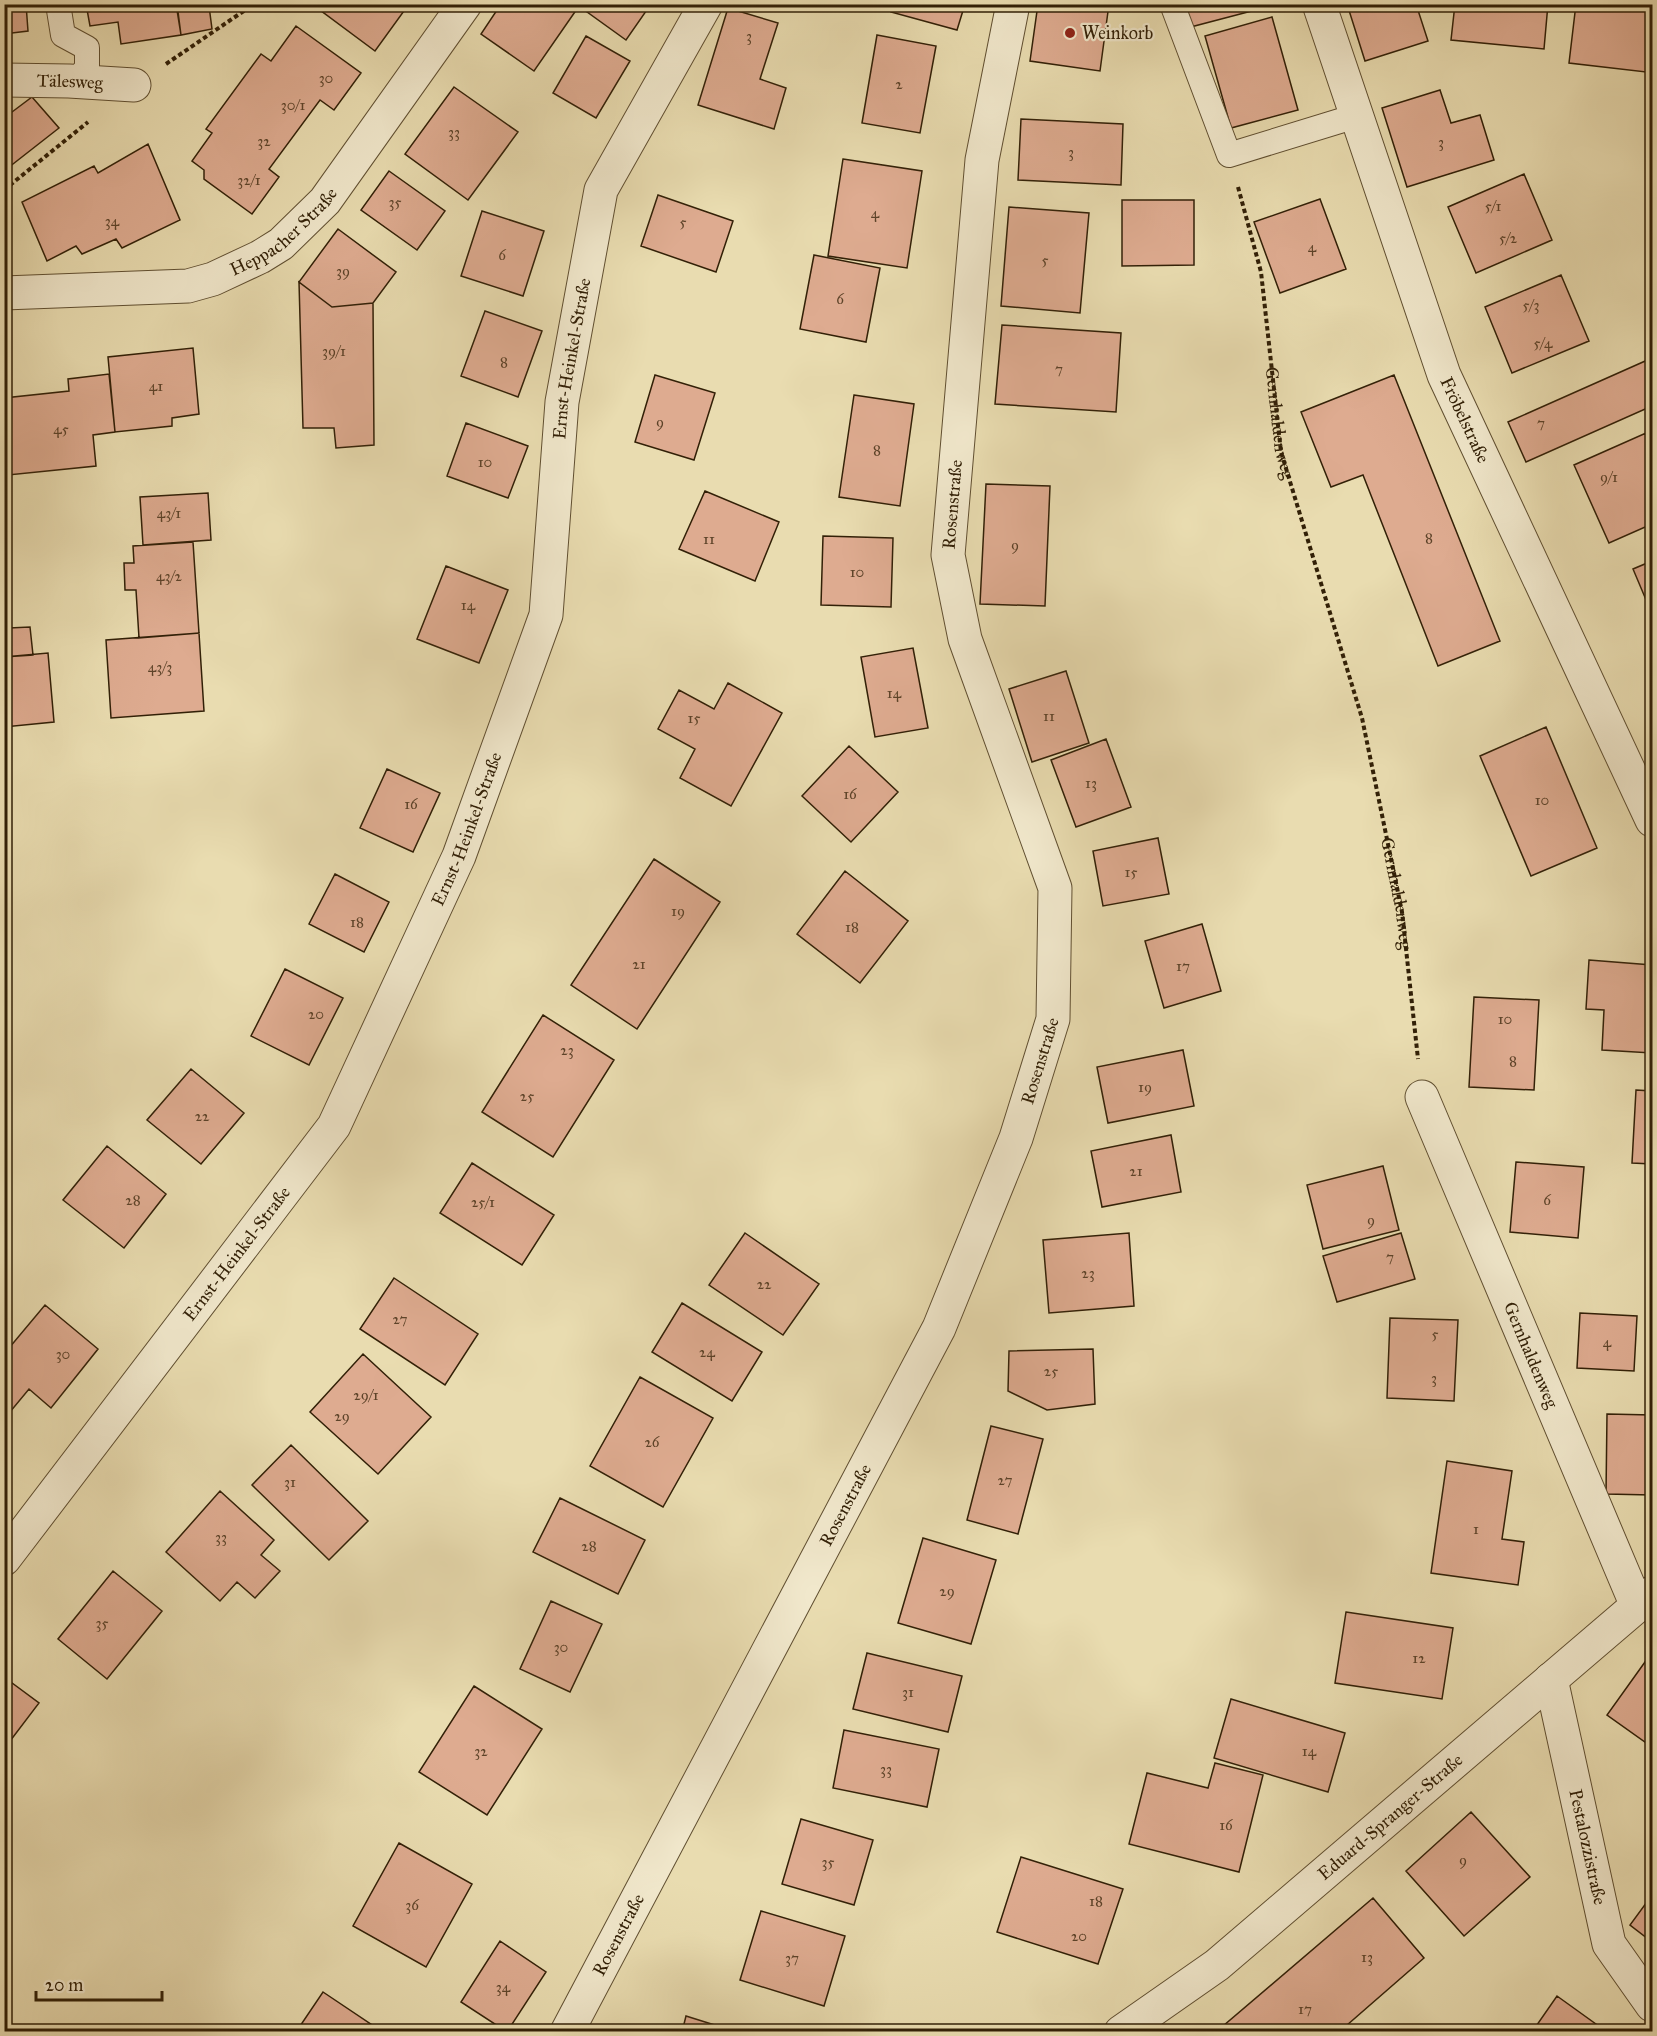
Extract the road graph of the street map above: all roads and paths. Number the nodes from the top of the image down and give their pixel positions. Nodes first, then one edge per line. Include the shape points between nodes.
1 (58, 4) edge
2 (465, 4) edge
3 (706, 4) edge
4 (1013, 4) edge
5 (1172, 4) edge
6 (1319, 4) edge
7 (4, 80) edge
8 (69, 81) junction
9 (134, 85) dead end
10 (1356, 116) junction
11 (1229, 155) junction
12 (4, 293) edge
13 (1653, 820) edge
14 (1422, 1097) joint
15 (4, 1558) edge
16 (1645, 1600) edge
17 (1551, 1679) junction
18 (1653, 2005) edge
19 (567, 2031) edge
20 (1121, 2031) edge

1 - 8 lane via 63,35 87,48 87,68
2 - 12 street, Heppacher Straße via 325,201 281,244 213,279 188,286
3 - 15 street, Ernst-Heinkel-Straße via 601,190 562,402 546,615 459,856 334,1126
4 - 19 street, Rosenstraße via 982,160 948,555 965,639 1055,888 1053,1019 1016,1138 939,1328
5 - 11 lane
6 - 10 street, Fröbelstraße
7 - 8 street, Tälesweg
8 - 9 street, Tälesweg
10 - 11 lane
10 - 13 street, Fröbelstraße via 1444,375
11 - 14 path, Gernhaldenweg via 1261,272 1281,452 1362,718 1402,912
14 - 16 street, Gernhaldenweg
16 - 17 street, Eduard-Spranger-Straße
17 - 18 street, Pestalozzistraße via 1609,1944
17 - 20 street, Eduard-Spranger-Straße via 1217,1965

